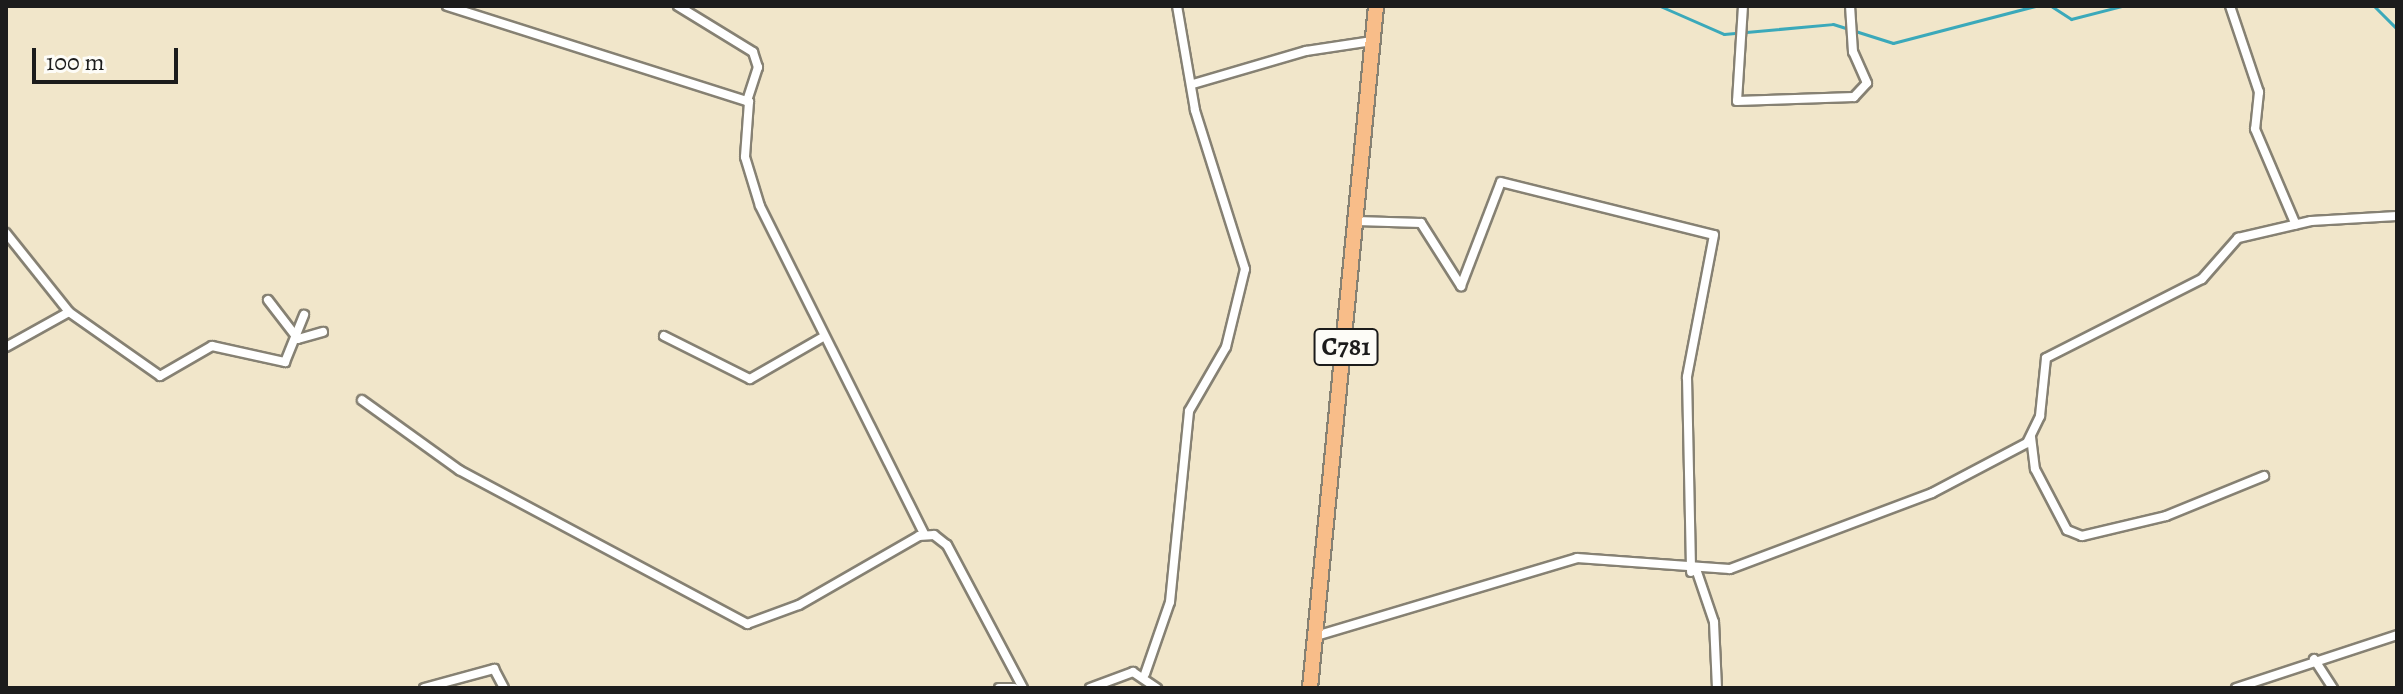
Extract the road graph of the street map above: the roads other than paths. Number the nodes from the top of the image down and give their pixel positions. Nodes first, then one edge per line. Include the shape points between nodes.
1 (447, 6) edge
2 (678, 6) edge
3 (1177, 6) edge
4 (1376, 6) edge
5 (1743, 6) edge
6 (1850, 6) edge
7 (2230, 6) edge
8 (1372, 41) junction
9 (1193, 84) junction
10 (747, 101) junction
11 (2397, 216) edge
12 (1357, 221) junction
13 (2296, 225) junction
14 (6, 233) edge
15 (268, 300) dead end
16 (69, 312) junction
17 (304, 315) dead end
18 (323, 332) dead end
19 (664, 336) dead end
20 (823, 337) junction
21 (298, 339) junction
22 (6, 347) edge
23 (362, 400) dead end
24 (2031, 437) junction
25 (2264, 476) dead end
26 (924, 534) junction
27 (1694, 572) junction
28 (2397, 635) edge
29 (1316, 636) junction
30 (2314, 659) junction
31 (1145, 674) junction
32 (424, 688) edge
33 (504, 688) edge
34 (999, 688) edge
35 (1014, 688) edge
36 (1023, 688) edge
37 (1090, 688) edge
38 (1157, 688) edge
39 (1310, 688) edge
40 (1717, 688) edge
41 (2236, 688) edge
42 (2333, 688) edge

1 - 10 street
2 - 10 street via 753,52 758,67
3 - 9 street
4 - 8 main road, C781
5 - 6 street via 1737,101 1841,100 1862,90 1866,69 1853,52
7 - 13 street via 2259,92 2255,129
8 - 9 street via 1306,51
8 - 12 main road, C781
9 - 31 street via 1245,269 1226,347 1189,411 1170,602
10 - 20 street via 750,178
11 - 13 street
12 - 27 street via 1421,223 1460,286 1501,182 1714,235 1687,377
12 - 29 main road, C781
13 - 24 street via 2238,238 2202,279 2046,358
14 - 16 street
15 - 21 street
16 - 21 street via 160,376 212,346 285,362
16 - 22 street
17 - 21 street
18 - 21 street
19 - 20 street via 750,379
20 - 26 street
23 - 26 street via 459,470 747,624 799,605
24 - 25 street via 2035,469 2067,530 2082,536 2166,516
24 - 27 street via 2014,454 1932,493 1730,569
26 - 36 street via 947,545
27 - 29 street via 1604,555 1577,558
27 - 40 street via 1714,622
28 - 30 street
29 - 39 main road, C781
30 - 41 street
30 - 42 street
31 - 37 street
31 - 38 street
32 - 33 street via 494,669
34 - 35 street

